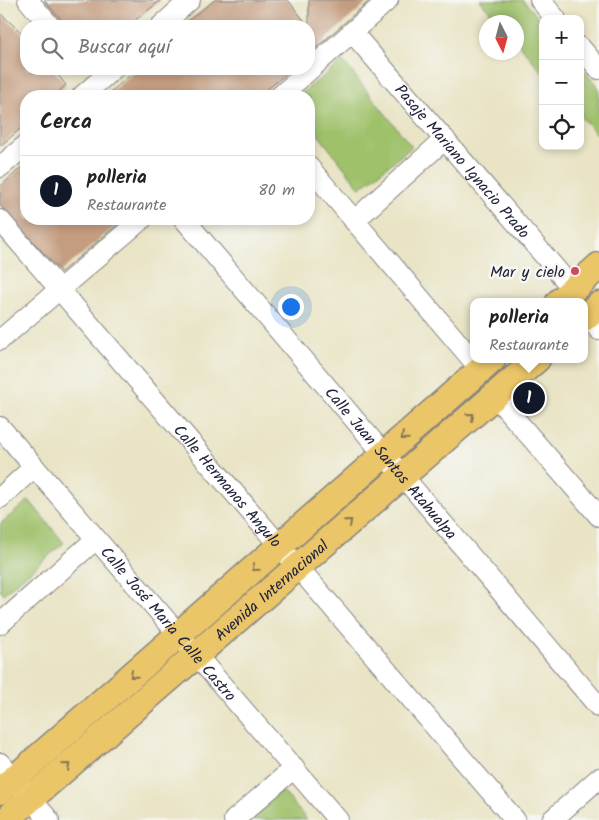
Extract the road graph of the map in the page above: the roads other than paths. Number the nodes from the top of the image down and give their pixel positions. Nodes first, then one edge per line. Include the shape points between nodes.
1 (28, 0) edge
2 (190, 0) edge
3 (388, 0) edge
4 (540, 0) edge
5 (553, 15) edge
6 (45, 20) edge
7 (168, 20) edge
8 (352, 32) junction
9 (584, 53) edge
10 (315, 65) edge
11 (599, 70) edge
12 (304, 75) edge
13 (92, 76) edge
14 (85, 90) edge
15 (287, 90) edge
16 (445, 139) junction
17 (20, 149) edge
18 (0, 167) edge
19 (315, 174) edge
20 (0, 220) edge
21 (354, 221) junction
22 (135, 225) edge
23 (189, 225) edge
24 (599, 266) edge
25 (59, 289) junction
26 (566, 295) edge
27 (0, 340) edge
28 (470, 346) edge
29 (531, 363) edge
30 (487, 364) edge
31 (494, 396) junction
32 (0, 427) edge
33 (384, 454) junction
34 (34, 466) junction
35 (402, 476) junction
36 (0, 498) edge
37 (599, 516) edge
38 (96, 538) junction
39 (280, 546) junction
40 (298, 567) junction
41 (0, 624) edge
42 (178, 635) junction
43 (196, 655) junction
44 (599, 707) edge
45 (294, 768) junction
46 (5, 778) edge
47 (599, 778) edge
48 (30, 798) junction
49 (6, 820) edge
50 (49, 820) edge
51 (234, 820) edge
52 (338, 820) edge
53 (515, 820) edge
54 (552, 820) edge

1 - 6 street
2 - 7 street
3 - 8 street
4 - 5 street
8 - 10 street
8 - 16 street, Pasaje Mariano Ignacio Prado
9 - 11 street
12 - 15 street
13 - 14 street
16 - 21 street
16 - 26 street, Pasaje Mariano Ignacio Prado
17 - 18 street
19 - 21 street
20 - 25 street, Calle Hermanos Angulo
21 - 28 street
22 - 25 street
23 - 33 street, Calle Juan Santos Atahualpa
24 - 26 main road
25 - 27 street
25 - 39 street, Calle Hermanos Angulo
29 - 31 main road, Avenida Internacional
30 -> 33 main road, Avenida Internacional
35 -> 31 main road, Avenida Internacional
31 - 37 street
32 - 34 street, Calle José Maria Calle Castro
33 - 35 street, Calle Juan Santos Atahualpa
33 - 39 main road, Avenida Internacional
34 - 36 street
34 - 38 street, Calle José Maria Calle Castro
40 -> 35 main road, Avenida Internacional
35 - 44 street, Calle Juan Santos Atahualpa
38 - 41 street
38 - 42 street, Calle José Maria Calle Castro
39 - 40 street, Calle Hermanos Angulo
39 -> 42 main road, Avenida Internacional
40 - 43 main road, Avenida Internacional
40 - 53 street, Calle Hermanos Angulo
42 - 43 street, Calle José Maria Calle Castro
42 -> 46 main road, Avenida Internacional
43 - 45 street, Calle José Maria Calle Castro
48 -> 43 main road, Avenida Internacional
45 - 51 street
45 - 52 street, Calle José Maria Calle Castro
46 - 48 street
47 - 54 street
48 - 49 main road, Avenida Internacional
48 - 50 street

